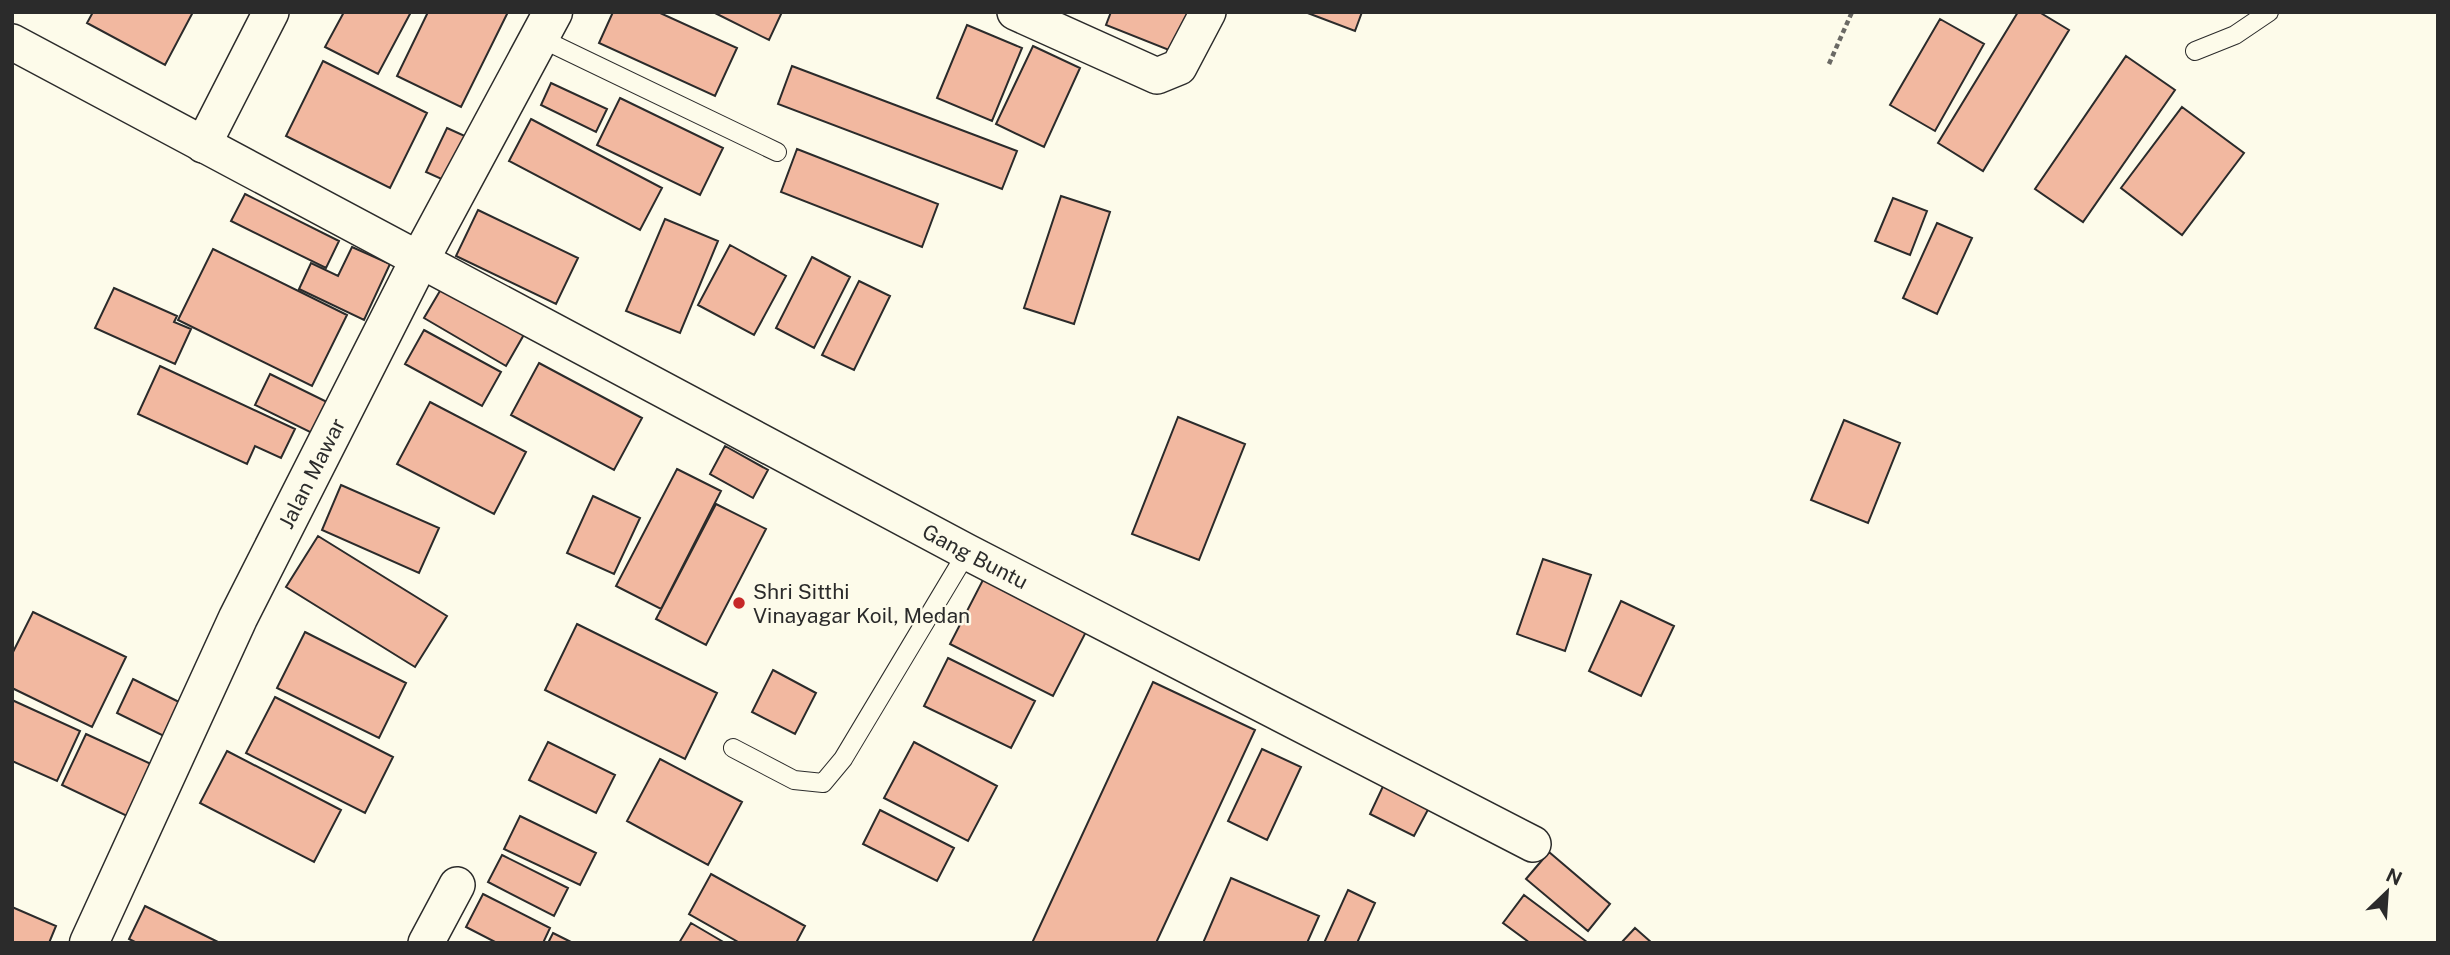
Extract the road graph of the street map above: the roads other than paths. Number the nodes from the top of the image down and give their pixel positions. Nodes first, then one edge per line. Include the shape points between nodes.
1 (271, 12) edge
2 (1015, 12) edge
3 (1208, 12) edge
4 (2269, 12) edge
5 (547, 25) edge
6 (12, 42) edge
7 (2195, 51) dead end
8 (202, 145) junction
9 (777, 152) dead end
10 (419, 261) junction
11 (967, 552) junction
12 (733, 747) dead end
13 (1534, 844) dead end
14 (457, 885) dead end
15 (89, 943) edge
16 (426, 943) edge

1 - 8 street
2 - 3 street via 1157,76 1179,66
4 - 7 lane via 2235,35
5 - 9 lane
5 - 10 street, Jalan Mawar
6 - 8 street, Gang Buntu
8 - 10 street, Gang Buntu
10 - 11 street, Gang Buntu
10 - 15 street, Jalan Mawar via 238,618
11 - 12 lane via 843,759 823,783 793,780
11 - 13 street, Gang Buntu
14 - 16 street

